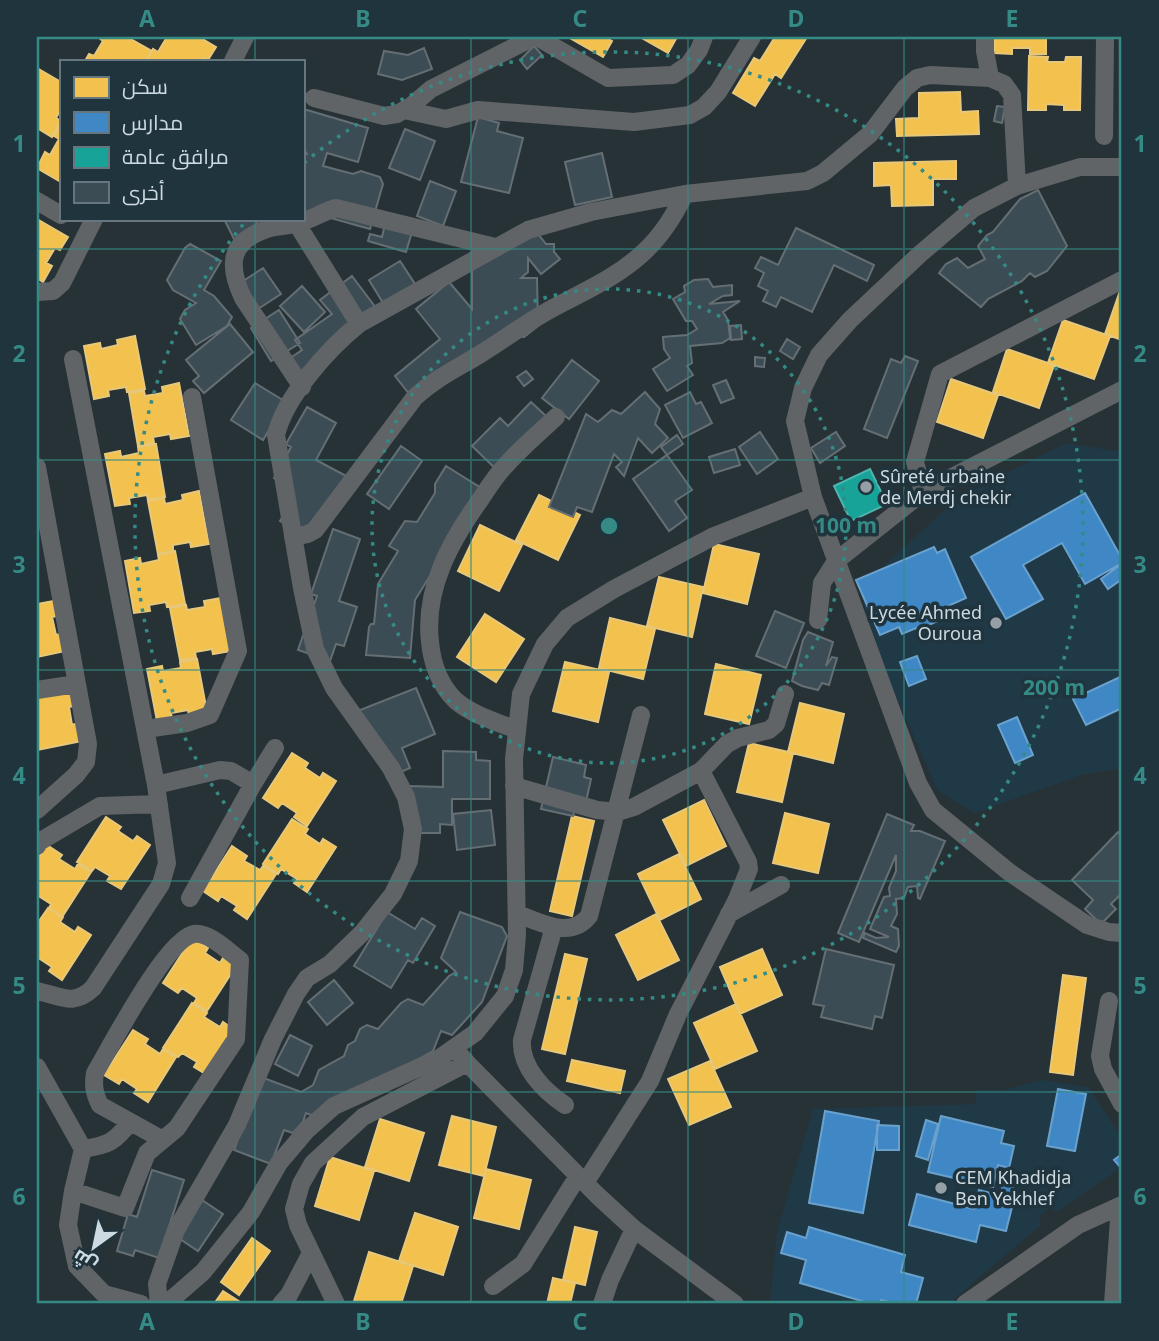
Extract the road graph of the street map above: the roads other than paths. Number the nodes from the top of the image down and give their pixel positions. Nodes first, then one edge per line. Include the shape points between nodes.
1 (536, 37) edge
2 (704, 37) edge
3 (752, 37) edge
4 (985, 37) edge
5 (1105, 37) edge
6 (990, 78) junction
7 (314, 98) dead end
8 (404, 110) junction
9 (1104, 136) dead end
10 (1122, 167) edge
11 (1017, 186) junction
12 (685, 194) junction
13 (37, 201) edge
14 (60, 214) edge
15 (73, 220) edge
16 (91, 224) edge
17 (297, 224) junction
18 (495, 247) junction
19 (1122, 280) edge
20 (37, 292) edge
21 (359, 324) junction
22 (73, 359) dead end
23 (302, 387) junction
24 (1122, 390) edge
25 (192, 397) dead end
26 (556, 417) dead end
27 (37, 467) edge
28 (923, 492) junction
29 (813, 497) junction
30 (293, 537) junction
31 (45, 559) edge
32 (836, 561) junction
33 (818, 620) dead end
34 (76, 684) junction
35 (37, 691) edge
36 (785, 694) dead end
37 (641, 715) dead end
38 (146, 729) junction
39 (517, 730) junction
40 (275, 748) dead end
41 (701, 771) junction
42 (253, 784) junction
43 (156, 785) junction
44 (514, 786) junction
45 (159, 804) junction
46 (37, 810) edge
47 (618, 812) junction
48 (37, 846) edge
49 (781, 885) dead end
50 (190, 898) dead end
51 (517, 914) junction
52 (729, 914) junction
53 (554, 927) junction
54 (1122, 933) edge
55 (37, 990) edge
56 (1109, 1001) dead end
57 (454, 1048) junction
58 (467, 1063) junction
59 (37, 1067) edge
60 (1122, 1104) edge
61 (565, 1105) dead end
62 (130, 1122) junction
63 (163, 1140) junction
64 (83, 1149) junction
65 (581, 1179) junction
66 (73, 1191) junction
67 (1121, 1206) edge
68 (634, 1229) junction
69 (311, 1253) junction
70 (493, 1286) dead end
71 (726, 1301) edge
72 (141, 1304) edge
73 (158, 1304) edge
74 (281, 1304) edge
75 (336, 1304) edge
76 (602, 1304) edge
77 (965, 1304) edge
78 (1113, 1304) edge

1 - 2 street via 608,78 673,75 688,65
1 - 8 street via 430,89
3 - 8 street via 718,92 690,115 634,122 478,110 446,118
4 - 6 street
5 - 9 street
6 - 11 street via 1012,96
6 - 12 street via 916,78 870,134 807,181
7 - 8 street via 384,116
10 - 11 street via 1080,167
11 - 29 street via 974,208 920,254 819,355 803,388 795,421
12 - 18 street via 591,212 528,230
12 - 30 street via 665,229 621,271 552,308 436,379 415,397 315,530
13 - 14 street
15 - 16 street
16 - 20 street via 62,283 53,290
17 - 18 street via 336,208
17 - 21 street
17 - 23 street via 248,237 235,252 232,270 243,299
18 - 21 street
19 - 28 street via 940,374 915,462
21 - 23 street via 335,344
22 - 38 street
23 - 30 street via 281,416 276,436
24 - 28 street
25 - 38 street via 238,651 210,715
26 - 39 street via 504,467 462,525 444,559 428,623 431,658 445,688 472,712
27 - 31 street
28 - 32 street
29 - 32 street
29 - 39 street via 713,536 568,618 545,644 521,694
30 - 73 street via 315,649 326,674 406,797 413,829 408,861 393,894 362,933 330,964 307,978 296,995 237,1125 176,1230 157,1284
31 - 34 street
32 - 33 street via 822,583
32 - 54 street via 918,783 933,810 1009,872 1087,925
34 - 35 street
34 - 46 street via 88,744 86,762
36 - 41 street via 776,724 727,744
37 - 47 street
38 - 43 street
39 - 44 street
40 - 42 street
41 - 47 street
41 - 52 street via 748,862 747,876
42 - 43 street via 220,770
42 - 50 street
43 - 45 street
44 - 47 street
44 - 51 street
45 - 48 street via 100,806
45 - 55 street via 167,863 160,884 93,988 70,1000
47 - 53 street via 589,916 570,929
49 - 52 street
51 - 53 street
51 - 57 street via 514,970 505,996 475,1033
52 - 65 street via 650,1081
53 - 61 street via 521,1051 543,1086
56 - 60 street via 1100,1056
57 - 58 street
57 - 73 street via 334,1106 279,1163 251,1212 203,1272 172,1299
58 - 65 street
58 - 69 street via 363,1117 313,1163 294,1209
59 - 64 street
62 - 63 street
62 - 63 street via 100,1105 93,1083 95,1073 165,956 195,933 208,937 240,960 236,1039 177,1128
62 - 64 street via 116,1139
63 - 66 street via 146,1153 125,1208
64 - 66 street
65 - 68 street
65 - 70 street via 523,1264
66 - 72 street via 68,1225 77,1266 104,1294
67 - 77 street via 1078,1225
67 - 78 street
68 - 71 street
68 - 76 street
69 - 74 street
69 - 75 street

